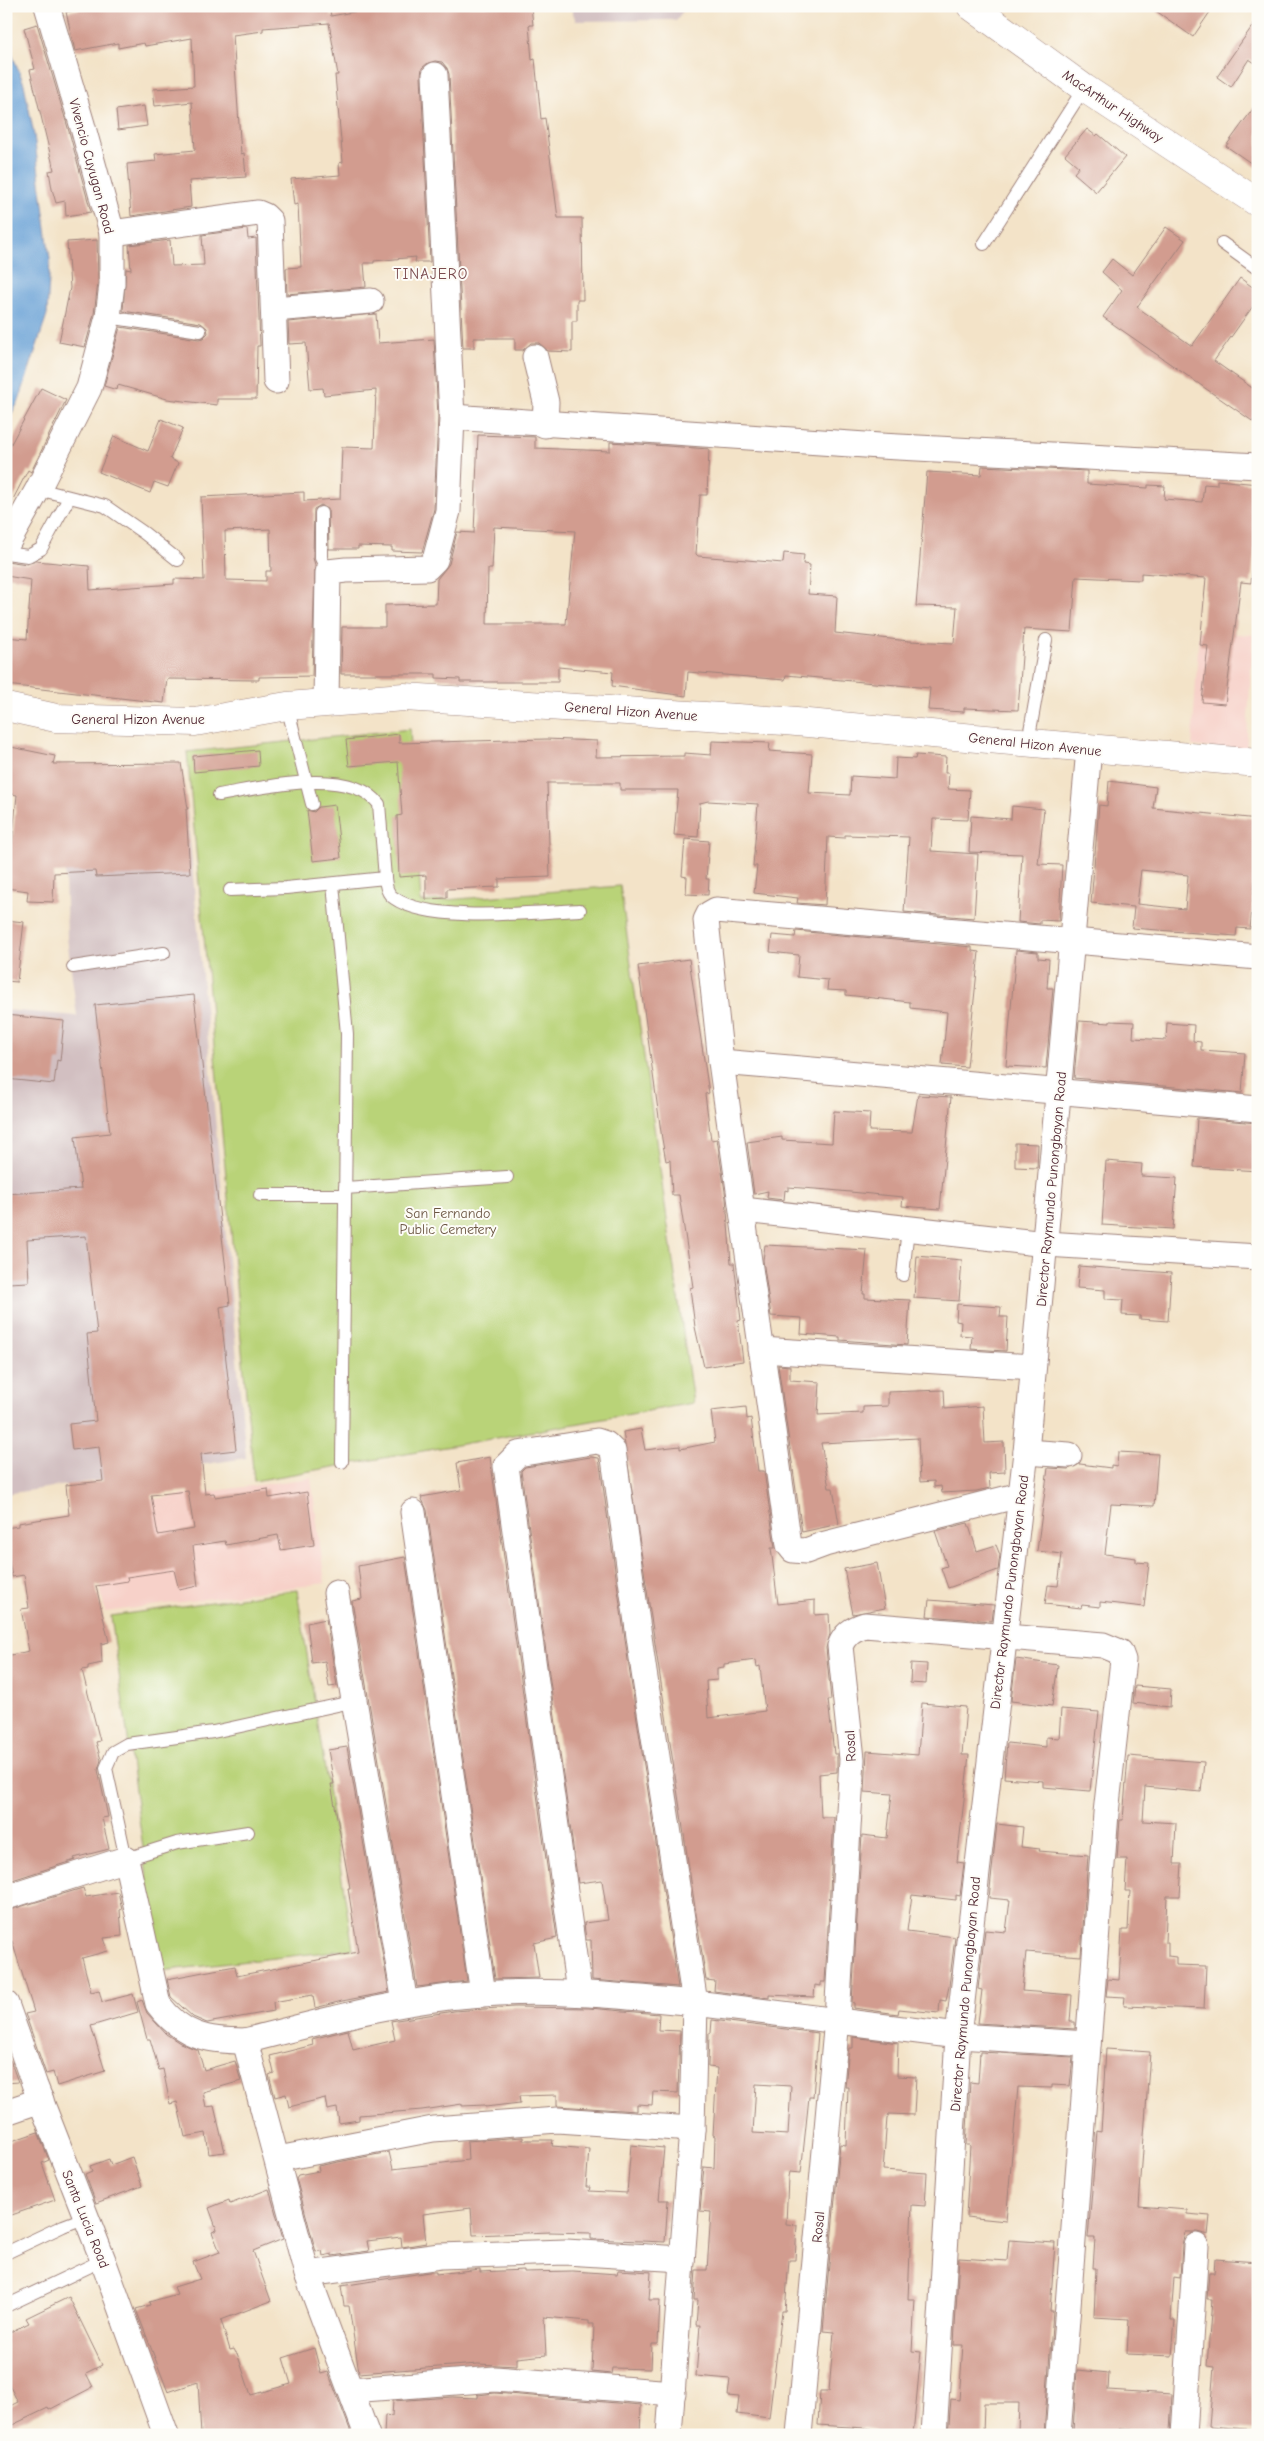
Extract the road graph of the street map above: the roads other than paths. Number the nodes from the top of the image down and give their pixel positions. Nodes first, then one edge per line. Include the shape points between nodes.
1 (47, 6) edge
2 (974, 7) edge
3 (434, 75) dead end
4 (1084, 88) junction
5 (1258, 203) edge
6 (112, 233) junction
7 (1222, 243) dead end
8 (984, 244) dead end
9 (1258, 269) edge
10 (371, 301) dead end
11 (274, 308) junction
12 (108, 317) junction
13 (200, 331) dead end
14 (536, 357) dead end
15 (276, 381) dead end
16 (452, 417) junction
17 (544, 425) junction
18 (1258, 466) edge
19 (38, 489) junction
20 (69, 498) junction
21 (321, 513) dead end
22 (6, 546) edge
23 (6, 553) edge
24 (178, 560) dead end
25 (328, 572) junction
26 (1046, 640) dead end
27 (326, 702) junction
28 (288, 706) junction
29 (6, 707) edge
30 (1028, 742) junction
31 (1089, 749) junction
32 (1258, 763) edge
33 (307, 780) junction
34 (219, 795) dead end
35 (312, 804) dead end
36 (385, 878) junction
37 (333, 884) junction
38 (230, 890) dead end
39 (580, 910) dead end
40 (1073, 940) junction
41 (164, 953) dead end
42 (1258, 957) edge
43 (73, 967) dead end
44 (721, 1062) junction
45 (1060, 1091) junction
46 (1258, 1109) edge
47 (507, 1177) dead end
48 (345, 1191) junction
49 (260, 1195) dead end
50 (743, 1210) junction
51 (908, 1228) junction
52 (1046, 1244) junction
53 (1258, 1257) edge
54 (903, 1275) dead end
55 (761, 1350) junction
56 (1034, 1367) junction
57 (1026, 1452) junction
58 (1069, 1455) dead end
59 (342, 1462) dead end
60 (1020, 1495) junction
61 (413, 1512) dead end
62 (336, 1593) dead end
63 (1003, 1636) junction
64 (356, 1701) junction
65 (248, 1832) dead end
66 (126, 1859) junction
67 (6, 1897) edge
68 (579, 1992) junction
69 (483, 1994) junction
70 (405, 2002) junction
71 (695, 2003) junction
72 (6, 2004) edge
73 (837, 2019) junction
74 (958, 2036) junction
75 (245, 2041) junction
76 (1088, 2044) junction
77 (41, 2100) junction
78 (6, 2112) edge
79 (692, 2129) junction
80 (278, 2159) junction
81 (84, 2218) junction
82 (1196, 2246) dead end
83 (6, 2253) edge
84 (682, 2258) junction
85 (103, 2260) junction
86 (307, 2274) junction
87 (6, 2306) edge
88 (351, 2390) junction
89 (673, 2392) junction
90 (166, 2435) edge
91 (367, 2435) edge
92 (669, 2435) edge
93 (799, 2435) edge
94 (934, 2435) edge
95 (1058, 2435) edge
96 (1184, 2435) edge

1 - 6 street, Vivencio Cuyugan Road
2 - 4 main road, MacArthur Highway
3 - 16 street
4 - 5 main road, MacArthur Highway
4 - 8 lane
6 - 11 street via 258,213 265,216 270,221
6 - 12 street, Vivencio Cuyugan Road
7 - 9 lane
10 - 11 street
11 - 15 street
12 - 13 lane
12 - 19 street, Vivencio Cuyugan Road via 89,388
14 - 17 street via 546,402
16 - 17 street
16 - 25 street via 448,511 435,560 418,570
17 - 18 street
19 - 20 lane
19 - 22 street, Vivencio Cuyugan Road
20 - 23 lane via 40,549 28,556
20 - 24 lane via 105,506
21 - 25 lane via 321,558
25 - 27 street
26 - 30 lane
27 - 28 main road, General Hizon Avenue
27 - 30 main road, General Hizon Avenue via 404,697 785,721
28 - 29 main road, General Hizon Avenue via 195,722 56,718
28 - 33 lane
30 - 31 main road, General Hizon Avenue
31 - 32 main road, General Hizon Avenue
31 - 40 street, Director Raymundo Punongbayan Road
33 - 34 lane
33 - 35 lane
33 - 36 lane via 366,791 373,796 379,804
36 - 37 lane
36 - 39 lane via 387,891 393,898 424,911
37 - 38 lane
37 - 48 lane via 347,1034
40 - 42 street
40 - 44 street via 716,910 706,920
40 - 45 street, Director Raymundo Punongbayan Road
41 - 43 lane
44 - 45 street
44 - 50 street
45 - 46 street
45 - 52 street, Director Raymundo Punongbayan Road
47 - 48 lane
48 - 49 lane
48 - 59 lane
50 - 51 street
50 - 55 street
51 - 52 street
51 - 54 lane
52 - 53 street
52 - 56 street, Director Raymundo Punongbayan Road
55 - 56 street
55 - 60 street via 787,1539 793,1550 806,1551
56 - 57 street, Director Raymundo Punongbayan Road
57 - 58 street
57 - 60 street, Director Raymundo Punongbayan Road
60 - 63 street, Director Raymundo Punongbayan Road
61 - 69 street
62 - 64 street
63 - 73 street, Rosal via 865,1625 844,1636 840,1658 852,1759
63 - 74 street, Director Raymundo Punongbayan Road
63 - 76 street via 1103,1645 1120,1652 1123,1660 1106,1813
64 - 66 lane via 213,1732 127,1744 113,1752 106,1768
64 - 70 street
65 - 66 lane via 177,1843
66 - 67 street
66 - 75 street via 158,2004 182,2029 221,2041
68 - 69 street
68 - 71 street
68 - 71 street via 506,1466 518,1454 596,1441 613,1451
69 - 70 street
70 - 75 street
71 - 73 street
71 - 79 street
72 - 77 street, Santa Lucia Road
73 - 74 street
73 - 93 street, Rosal
74 - 76 street
74 - 94 street, Director Raymundo Punongbayan Road
75 - 80 street
76 - 95 street
77 - 78 street
77 - 81 street, Santa Lucia Road
79 - 80 street via 558,2120 433,2129
79 - 84 street
80 - 86 street
81 - 83 lane
81 - 85 street, Santa Lucia Road
82 - 96 street
84 - 86 street via 566,2252 440,2256
84 - 89 street
85 - 87 lane
85 - 90 street, Santa Lucia Road
86 - 88 street
88 - 89 street via 495,2379
88 - 91 street
89 - 92 street

